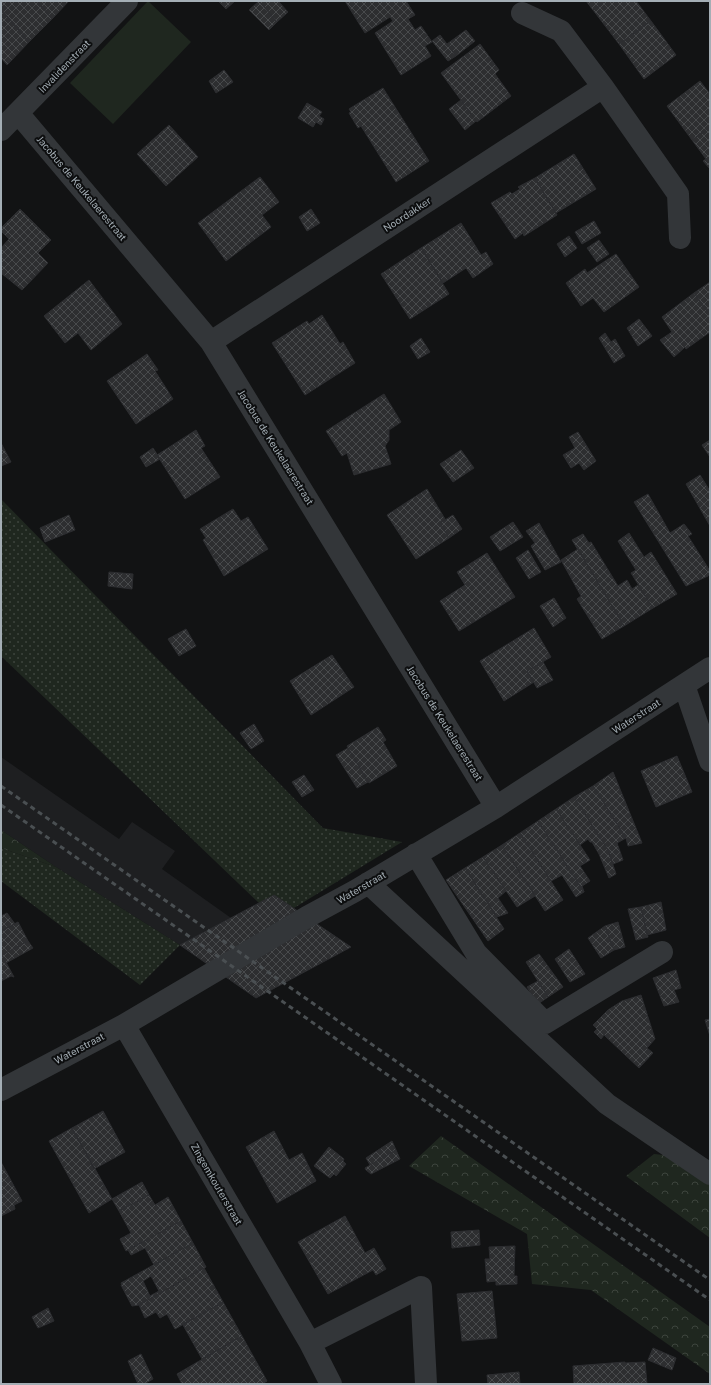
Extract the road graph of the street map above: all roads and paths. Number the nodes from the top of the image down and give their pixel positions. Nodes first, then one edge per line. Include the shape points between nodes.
1 (126, 1) edge
2 (522, 13) dead end
3 (604, 87) junction
4 (18, 113) junction
5 (1, 130) edge
6 (680, 238) dead end
7 (211, 342) junction
8 (710, 668) edge
9 (684, 684) junction
10 (710, 761) edge
11 (496, 807) junction
12 (416, 854) junction
13 (368, 883) junction
14 (662, 952) dead end
15 (124, 1025) junction
16 (1, 1090) edge
17 (710, 1174) edge
18 (310, 1343) junction
19 (331, 1384) edge
20 (426, 1384) edge

1 - 4 street, Invalidenstraat
2 - 3 street via 561,31
3 - 6 street via 678,194
3 - 7 street, Noordakker
4 - 5 street, Invalidenstraat
4 - 7 street, Jacobus de Keukelaerestraat
7 - 11 street, Jacobus de Keukelaerestraat
8 - 9 street, Waterstraat
9 - 10 street
9 - 11 street, Waterstraat
11 - 12 street, Waterstraat
12 - 13 street, Waterstraat
12 - 14 street via 476,953 545,1023
13 - 15 street, Waterstraat
13 - 17 street via 607,1104
15 - 16 street, Waterstraat
15 - 18 street, Zingemkouterstraat
18 - 19 street, Zingemkouterstraat
18 - 20 street via 421,1287

